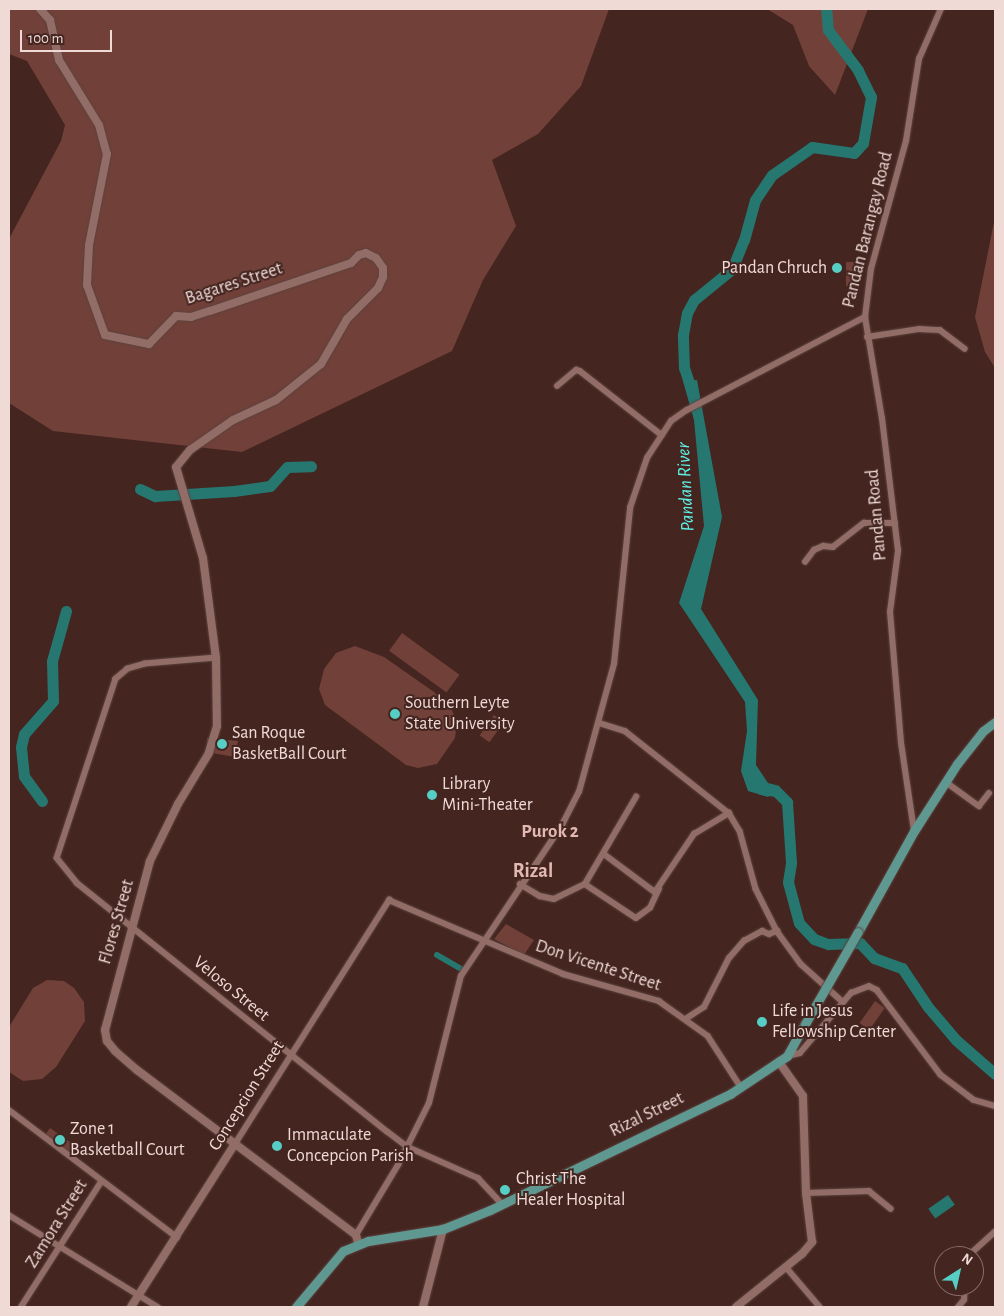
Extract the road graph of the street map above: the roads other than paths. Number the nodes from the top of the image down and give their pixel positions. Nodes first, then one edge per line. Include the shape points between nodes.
1 (40, 9) edge
2 (941, 9) edge
3 (865, 317) junction
4 (867, 337) junction
5 (965, 349) dead end
6 (557, 386) dead end
7 (662, 435) junction
8 (188, 505) joint
9 (894, 523) junction
10 (805, 562) dead end
11 (216, 658) junction
12 (995, 722) edge
13 (599, 723) junction
14 (946, 782) junction
15 (989, 792) dead end
16 (636, 797) dead end
17 (729, 813) junction
18 (914, 831) junction
19 (604, 854) junction
20 (520, 884) junction
21 (585, 884) junction
22 (660, 889) junction
23 (389, 900) joint
24 (132, 926) junction
25 (777, 932) junction
26 (486, 940) junction
27 (843, 1002) junction
28 (687, 1018) junction
29 (290, 1055) junction
30 (787, 1056) junction
31 (778, 1062) junction
32 (741, 1087) junction
33 (995, 1106) edge
34 (9, 1110) edge
35 (235, 1144) junction
36 (408, 1147) junction
37 (101, 1182) junction
38 (806, 1193) junction
39 (502, 1204) junction
40 (891, 1209) dead end
41 (9, 1215) edge
42 (443, 1229) junction
43 (995, 1232) edge
44 (177, 1236) junction
45 (357, 1239) junction
46 (979, 1246) edge
47 (61, 1248) junction
48 (786, 1267) junction
49 (139, 1296) junction
50 (964, 1296) edge
51 (21, 1307) edge
52 (131, 1307) edge
53 (158, 1307) edge
54 (296, 1307) edge
55 (423, 1307) edge
56 (736, 1307) edge
57 (820, 1307) edge
58 (958, 1307) edge

1 - 8 street, Bagares Street via 50,20 59,60 98,125 107,154 88,245 86,285 105,336 149,344 176,316 198,315 350,263 366,253 376,258 383,268 384,277 378,288 347,319 321,364 276,400 233,420 190,450 176,468
2 - 3 street, Pandan Barangay Road via 919,58 906,141 871,269
3 - 4 street, Pandan Road
3 - 7 street, Pandan Barangay Road via 687,410 671,421
4 - 5 street via 919,329 940,330
4 - 9 street, Pandan Road via 882,419
6 - 7 street via 580,371
7 - 13 street, Pandan Barangay Road via 647,458 630,508 614,664
8 - 11 street, Flores Street via 203,558
9 - 10 street via 864,523 833,547 823,546 814,550
9 - 18 street, Pandan Road via 898,551 890,612 901,743
11 - 24 street, Flores Street via 217,726 209,753 162,834 150,861
11 - 24 street, Veloso Street via 145,664 121,674 110,694 70,811 57,858 77,883
12 - 14 main road, Rizal Street via 973,741
13 - 17 street via 625,732
13 - 20 street, Pandan Barangay Road via 579,792 562,825
14 - 15 street via 979,806
14 - 18 main road, Rizal Street
16 - 19 street
17 - 22 street via 694,834
17 - 25 street via 740,831 756,889
18 - 30 main road, Rizal Street, bridge
19 - 21 street
19 - 22 street via 651,891
20 - 21 street via 540,896 554,899
20 - 26 street, Pandan Barangay Road
21 - 22 street via 636,918 650,908
23 - 26 street, Don Vicente Street
23 - 29 street, Concepcion Street
24 - 29 street, Veloso Street
24 - 35 street, Flores Street via 106,1017 107,1041 143,1075
25 - 27 street via 800,964
25 - 28 street via 769,934 762,931 744,941 728,958 704,1007
26 - 28 street, Don Vicente Street via 563,974 659,1001
26 - 36 street, Pandan Barangay Road via 461,976 429,1103
27 - 30 street via 800,1052
27 - 33 street via 859,988 869,986 877,990 941,1076 974,1100
28 - 32 street, Don Vicente Street via 720,1051
29 - 35 street, Concepcion Street
29 - 36 street, Veloso Street
30 - 31 main road, Rizal Street
31 - 32 main road, Rizal Street
31 - 38 street via 803,1096
32 - 39 main road, Rizal Street
34 - 37 street
35 - 44 street, Concepcion Street
35 - 45 street, Flores Street
36 - 39 street, Veloso Street via 478,1178
36 - 45 street, Pandan Barangay Road
37 - 44 street
37 - 47 street, Zamora Street
38 - 40 street via 869,1191
38 - 48 street via 812,1242
39 - 42 main road, Rizal Street
41 - 47 street
42 - 45 main road, Rizal Street
42 - 55 street
43 - 46 street
44 - 49 street, Concepcion Street
45 - 54 main road, Rizal Street
47 - 49 street
47 - 51 street, Zamora Street
48 - 56 street
48 - 57 street
49 - 52 street, Concepcion Street
49 - 53 street
50 - 58 street

